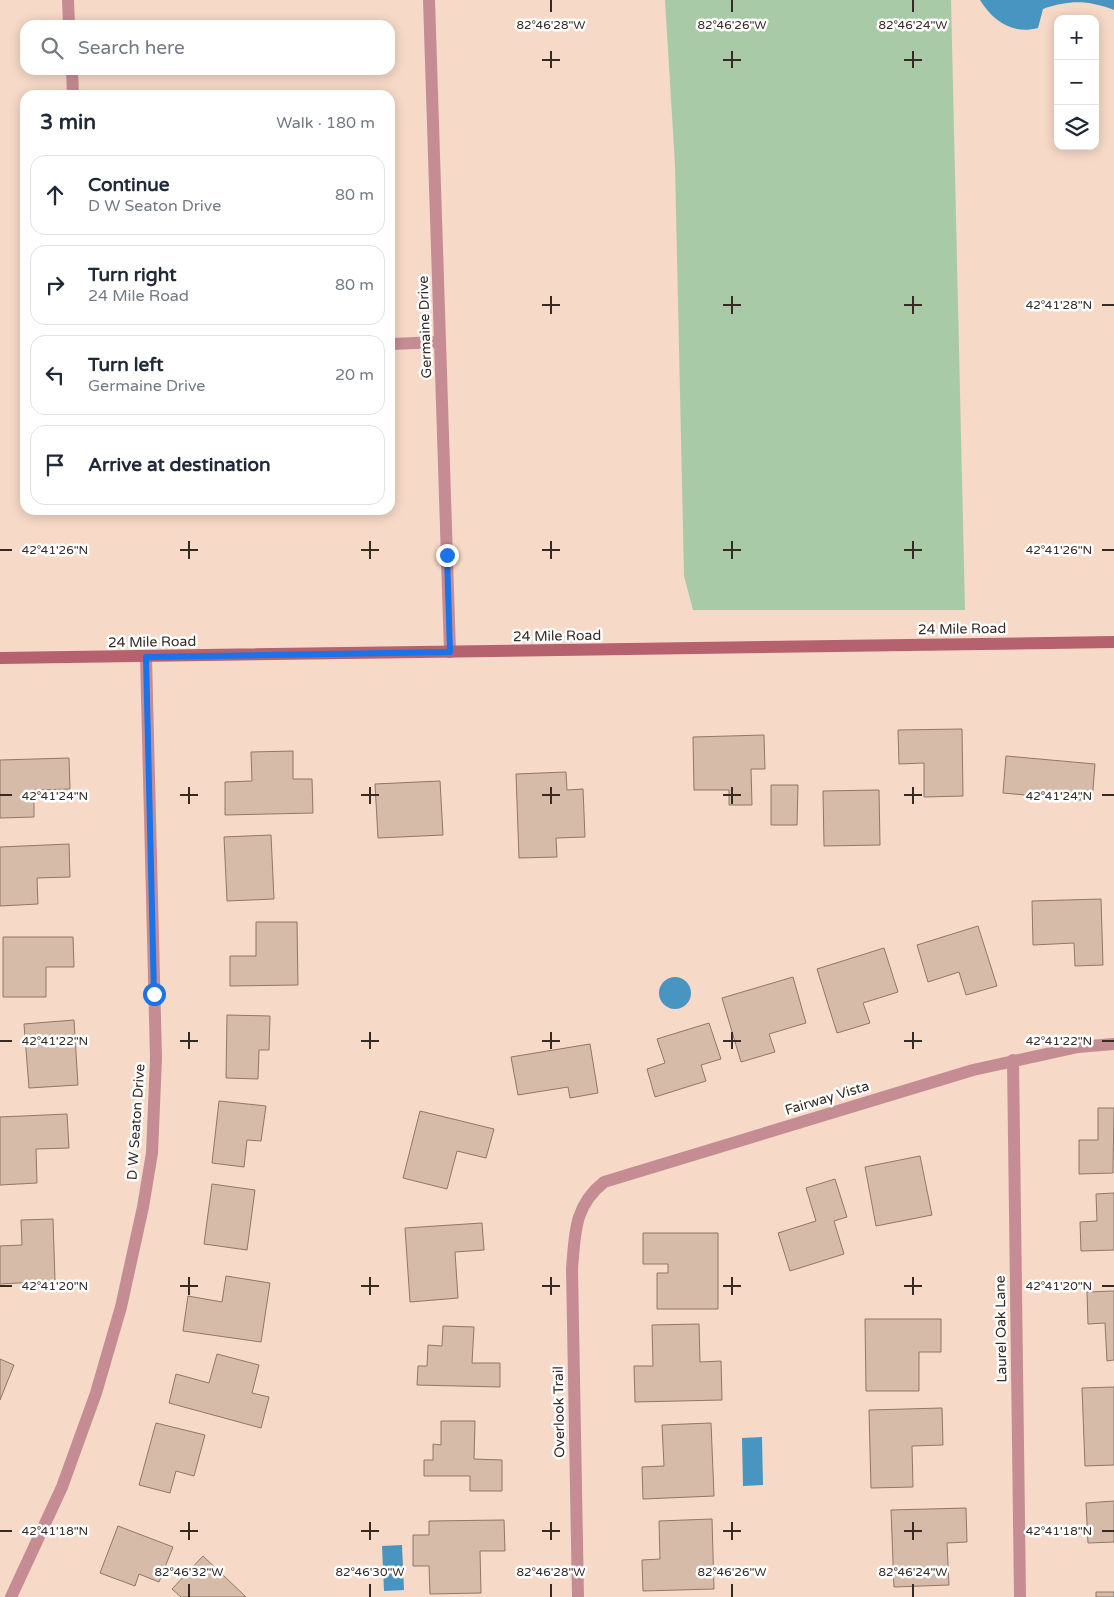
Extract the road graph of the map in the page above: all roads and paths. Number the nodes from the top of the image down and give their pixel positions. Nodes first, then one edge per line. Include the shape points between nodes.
1 (68, 0) edge
2 (429, 0) edge
3 (69, 20) edge
4 (72, 75) edge
5 (73, 90) edge
6 (440, 342) junction
7 (395, 344) edge
8 (1114, 642) edge
9 (450, 652) junction
10 (146, 657) junction
11 (0, 658) edge
12 (1114, 1044) edge
13 (1013, 1060) junction
14 (576, 1226) joint
15 (11, 1597) edge
16 (578, 1597) edge
17 (1020, 1597) edge

1 - 3 street
2 - 6 street, Germaine Drive
4 - 5 street
6 - 7 street
6 - 9 street, Germaine Drive
8 - 9 street, 24 Mile Road
9 - 10 street, 24 Mile Road
10 - 11 street, 24 Mile Road
10 - 15 street, D W Seaton Drive via 156,1058 152,1153 121,1307 99,1385 62,1487
12 - 13 street, Fairway Vista via 1078,1046
13 - 14 street, Fairway Vista via 927,1083 604,1182 587,1198
13 - 17 street, Laurel Oak Lane
14 - 16 street, Overlook Trail via 572,1305

